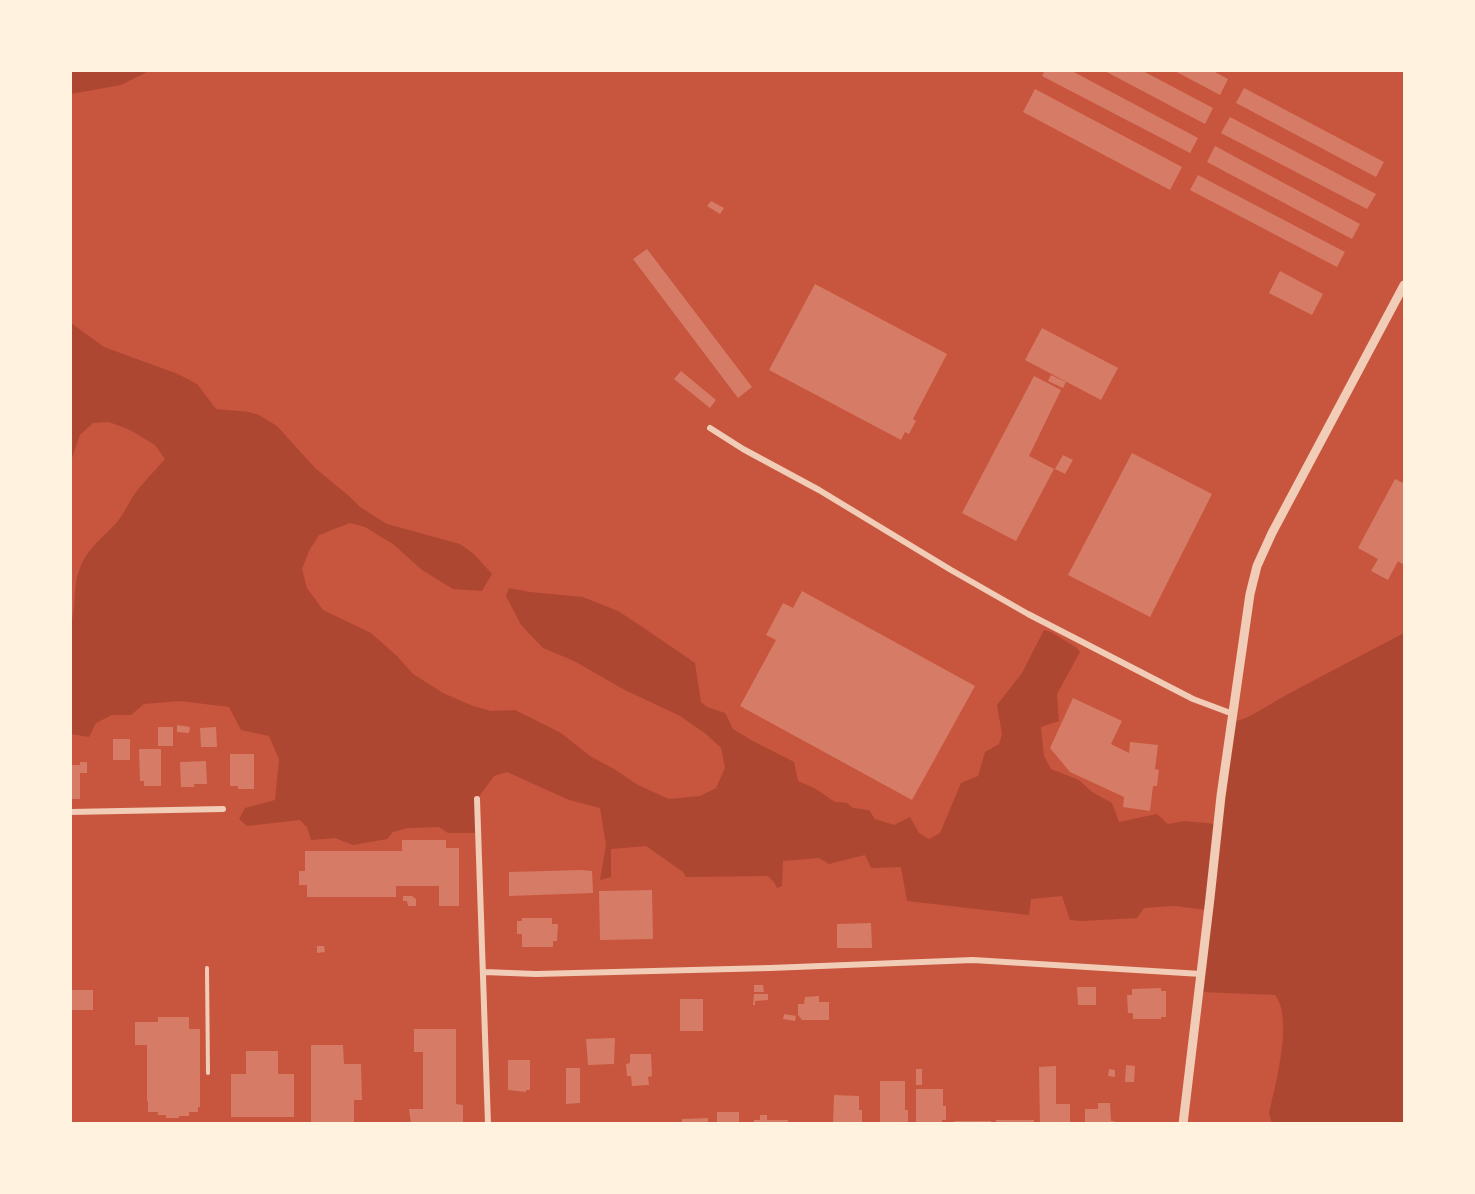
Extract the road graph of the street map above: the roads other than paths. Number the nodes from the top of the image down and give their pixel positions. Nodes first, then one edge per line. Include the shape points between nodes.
1 (1404, 285) edge
2 (710, 429) dead end
3 (1233, 714) junction
4 (477, 799) dead end
5 (223, 809) dead end
6 (70, 812) edge
7 (207, 968) dead end
8 (484, 972) junction
9 (1201, 974) junction
10 (208, 1073) dead end
11 (488, 1124) edge
12 (1183, 1124) edge

1 - 3 street via 1257,566
2 - 3 street via 1028,614 1193,699
3 - 9 street
4 - 8 street
5 - 6 street
7 - 10 lane
8 - 9 street via 536,974 973,960
8 - 11 street
9 - 12 street

